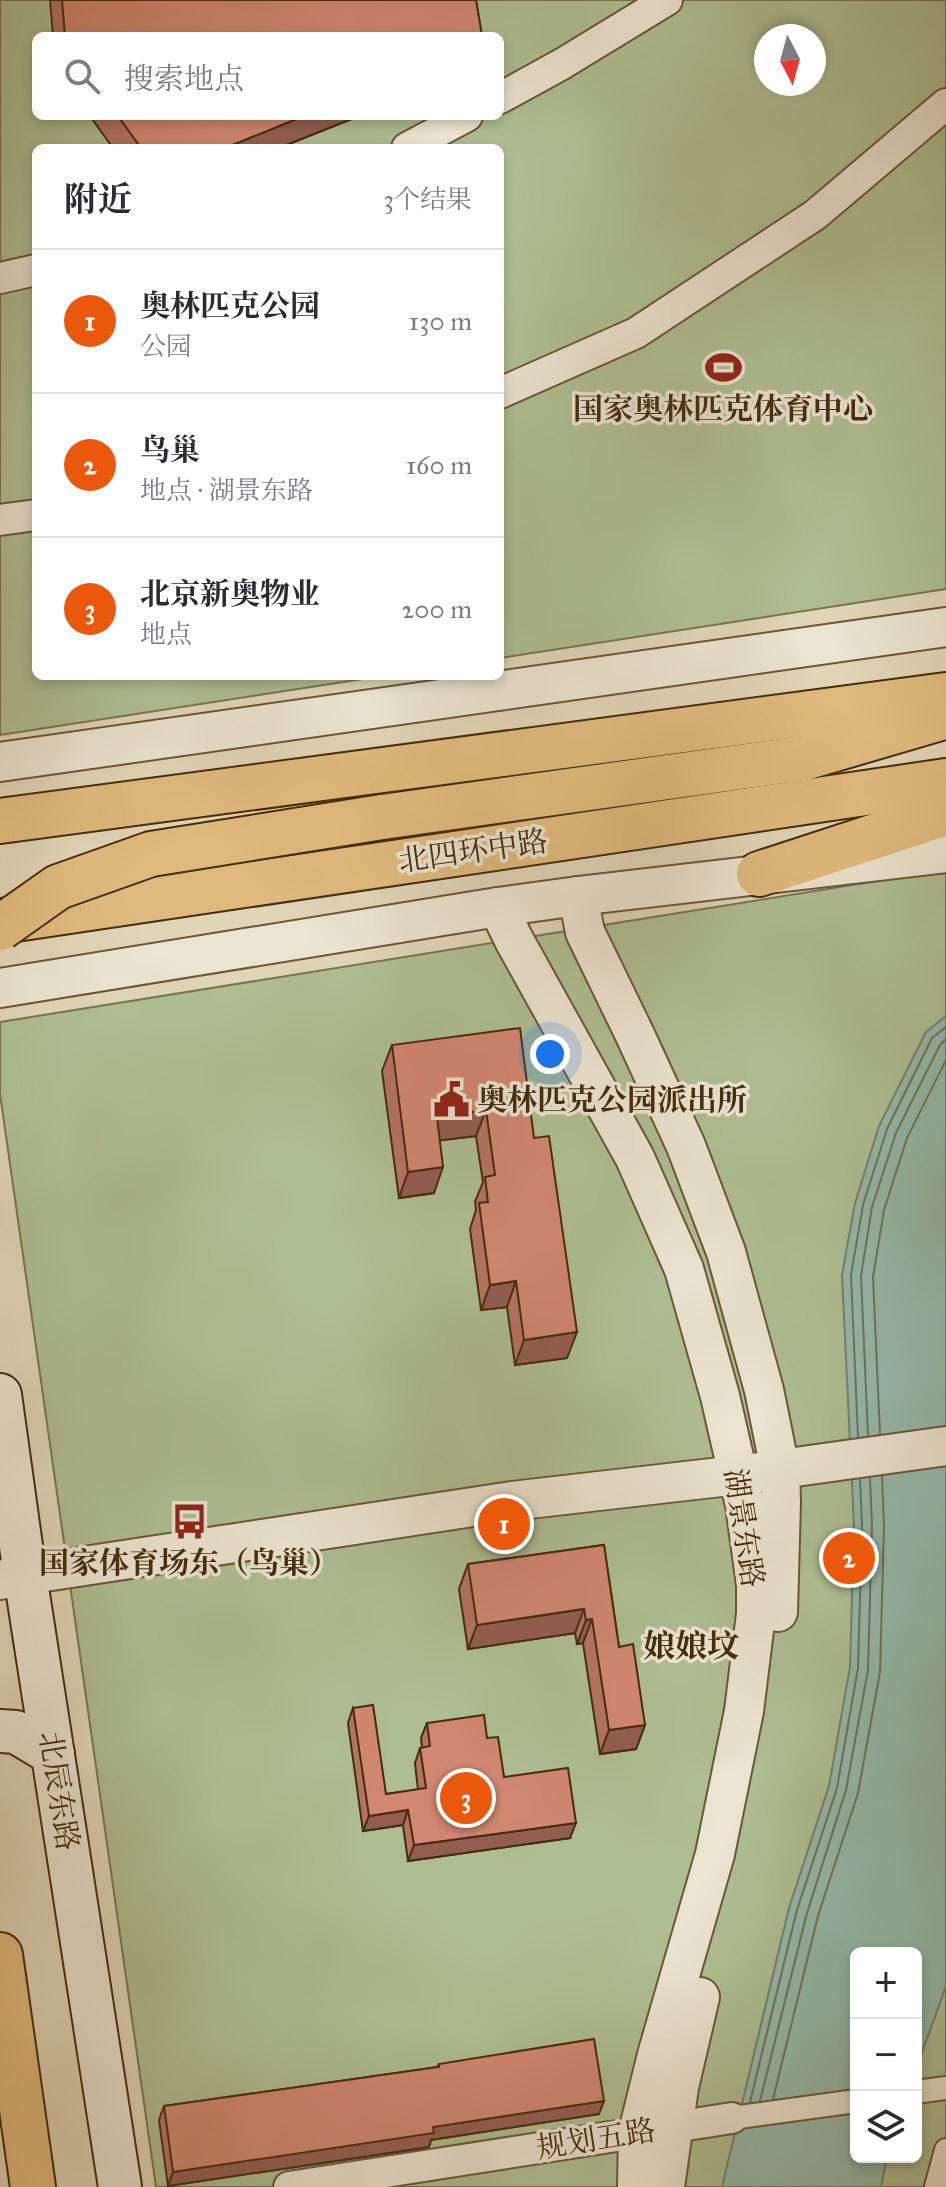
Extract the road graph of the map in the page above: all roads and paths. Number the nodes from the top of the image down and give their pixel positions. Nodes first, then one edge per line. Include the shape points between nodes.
1 (667, 0) edge
2 (504, 96) edge
3 (946, 104) edge
4 (460, 120) edge
5 (414, 144) edge
6 (32, 271) edge
7 (0, 278) edge
8 (504, 391) edge
9 (32, 516) edge
10 (0, 520) edge
11 (946, 627) edge
12 (946, 695) edge
13 (946, 717) edge
14 (0, 762) edge
15 (946, 781) edge
16 (946, 813) edge
17 (0, 821) edge
18 (946, 853) edge
19 (759, 874) junction
20 (578, 896) junction
21 (498, 907) junction
22 (0, 921) edge
23 (0, 928) edge
24 (0, 988) edge
25 (2, 1428) edge
26 (946, 1446) edge
27 (780, 1469) junction
28 (738, 1475) junction
29 (13, 1577) edge
30 (0, 1731) edge
31 (53, 1754) junction
32 (0, 1955) edge
33 (850, 2102) edge
34 (732, 2118) joint
35 (656, 2129) junction
36 (946, 2150) edge
37 (33, 2187) edge
38 (120, 2187) edge
39 (289, 2187) edge
40 (637, 2187) edge
41 (665, 2187) edge
42 (936, 2187) edge

1 - 2 street
3 - 8 street via 815,215 636,333
4 - 5 street
6 - 7 street
9 - 10 street
11 - 14 street
12 - 17 highway
13 - 23 highway, bridge via 804,758 151,854 58,887
15 - 22 highway, 北四环中路
16 - 19 highway
18 - 19 street, 北四环中路
19 - 20 street, 北四环中路
20 - 21 street, 北四环中路
20 - 27 street, 湖景东路 via 585,932 686,1146 726,1252
21 - 24 street, 北四环中路
21 - 28 street, 湖景东路 via 635,1158 684,1269
25 - 29 main road, 北辰东路
26 - 27 street
27 - 28 street
27 - 35 street, 湖景东路 via 778,1630 767,1708 690,2035
28 - 29 street via 512,1501
28 - 35 street, 湖景东路 via 756,1585 744,1711 715,1854 657,2055
29 - 31 main road, 北辰东路
30 - 31 main road via 16,1732
31 - 38 main road, 北辰东路
32 - 37 highway
33 - 34 street, 规划五路
34 - 35 street, 规划五路
35 - 39 street, 规划五路
35 - 40 street, 湖景东路
35 - 41 street, 湖景东路
36 - 42 street

